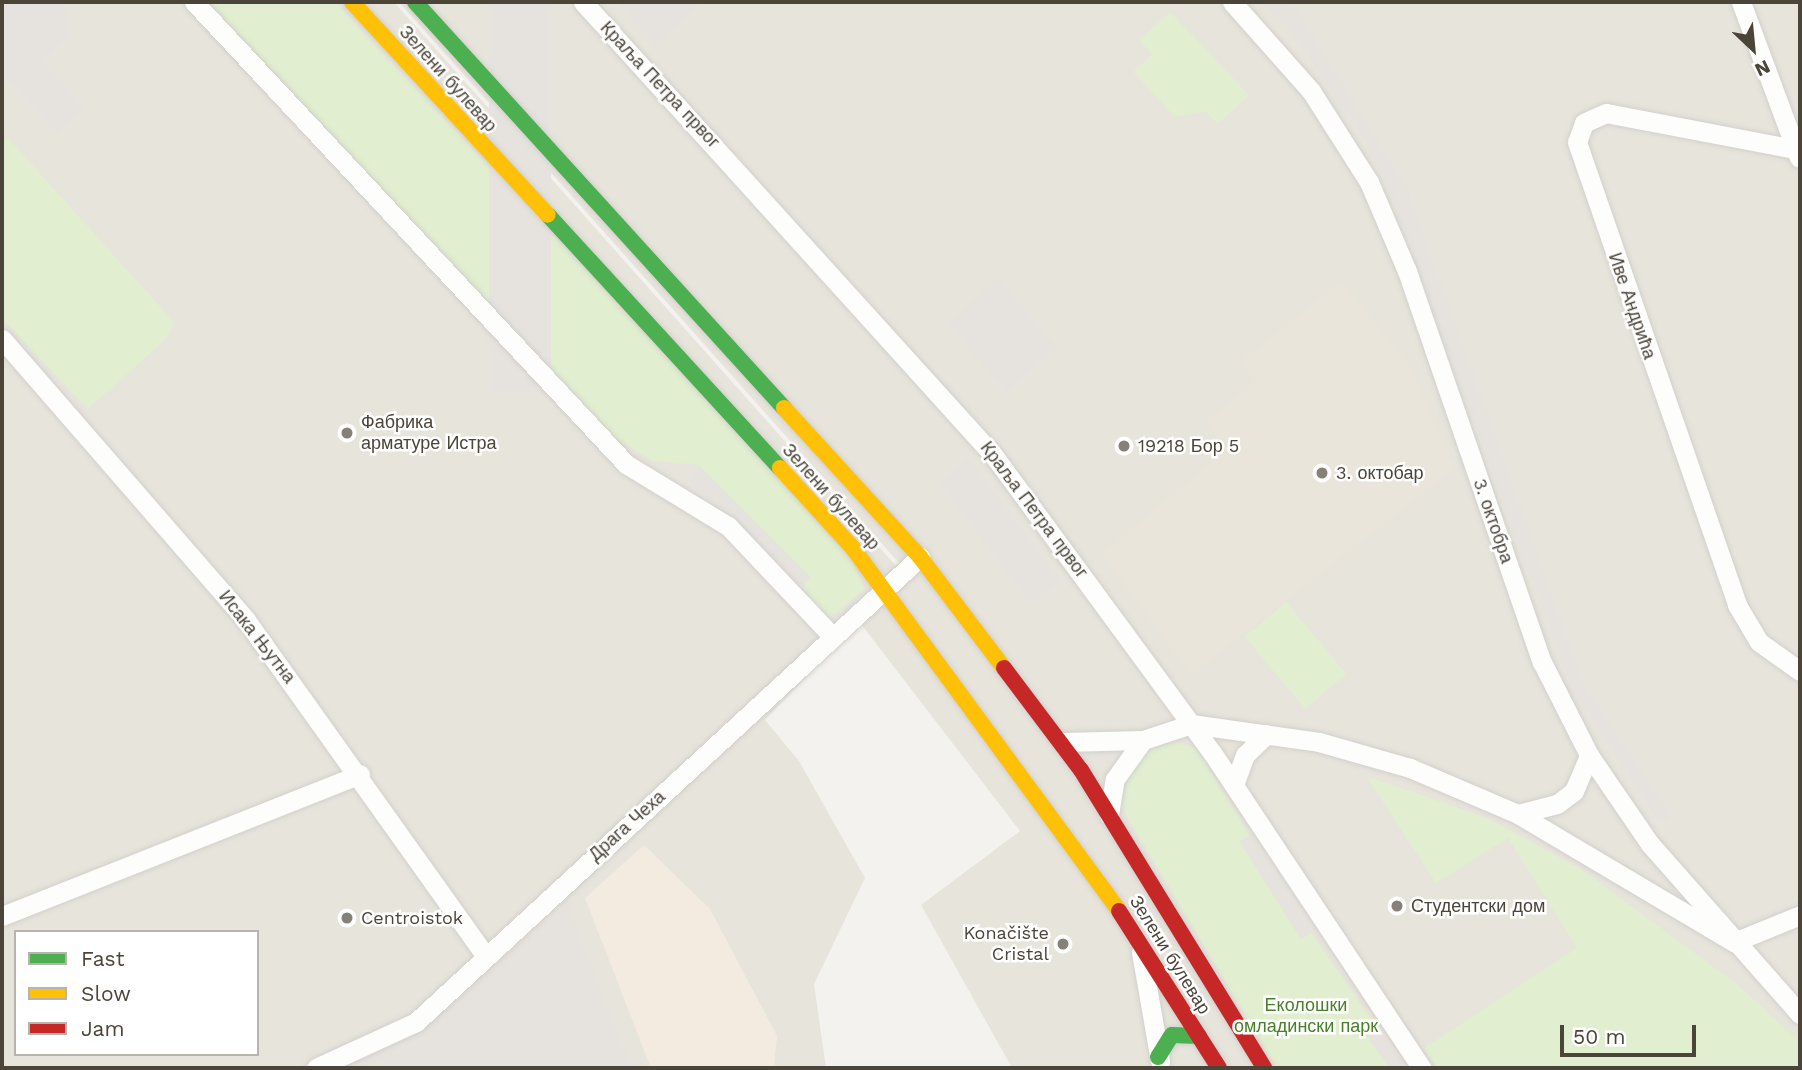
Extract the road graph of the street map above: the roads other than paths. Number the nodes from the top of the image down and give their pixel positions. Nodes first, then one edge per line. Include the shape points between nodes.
1 (194, 2) edge
2 (352, 2) edge
3 (415, 2) edge
4 (583, 2) edge
5 (1232, 2) edge
6 (1741, 2) edge
7 (1799, 154) edge
8 (2, 339) edge
9 (920, 557) junction
10 (883, 585) junction
11 (833, 637) junction
12 (1800, 671) edge
13 (1191, 724) junction
14 (1267, 734) junction
15 (1143, 740) junction
16 (1062, 742) junction
17 (1589, 755) junction
18 (360, 775) junction
19 (1234, 785) junction
20 (1518, 814) junction
21 (1109, 815) junction
22 (1800, 915) edge
23 (2, 916) edge
24 (1139, 940) junction
25 (1734, 942) junction
26 (485, 955) junction
27 (1800, 1014) edge
28 (1199, 1036) junction
29 (1160, 1063) edge
30 (316, 1068) edge
31 (1219, 1068) edge
32 (1264, 1068) edge
33 (1422, 1068) edge

1 - 11 street via 626,464 728,526
2 - 10 street, Зелени булевар
3 - 9 street, Зелени булевар
4 - 13 street, Краља Петра првог via 994,456
5 - 17 street, 3. октобра via 1311,91 1369,182 1407,271 1542,662
6 - 7 street
7 - 12 street, Иве Андрића via 1606,113 1584,123 1577,142 1738,605 1759,642
8 - 18 street, Исака Њутна via 246,621
9 - 10 street, Драга Чеха
9 - 16 street, Зелени булевар
10 - 11 street, Драга Чеха
10 - 24 street, Зелени булевар
11 - 26 street, Драга Чеха
13 - 14 street
13 - 15 street
13 - 19 street, Краља Петра првог
14 - 19 street via 1245,755
14 - 20 street via 1410,768
15 - 16 street
15 - 21 street via 1115,779
16 - 21 street, Зелени булевар
17 - 20 street via 1574,791 1556,804
17 - 25 street, 3. октобра via 1650,844
18 - 23 street
18 - 26 street, Исака Њутна
19 - 33 street, Краља Петра првог
20 - 25 street
21 - 32 street, Зелени булевар
22 - 25 street
24 - 28 street, Зелени булевар
24 - 29 street
25 - 27 street, 3. октобра
26 - 30 street, Драга Чеха via 416,1022
28 - 29 street via 1172,1035
28 - 31 street, Зелени булевар

